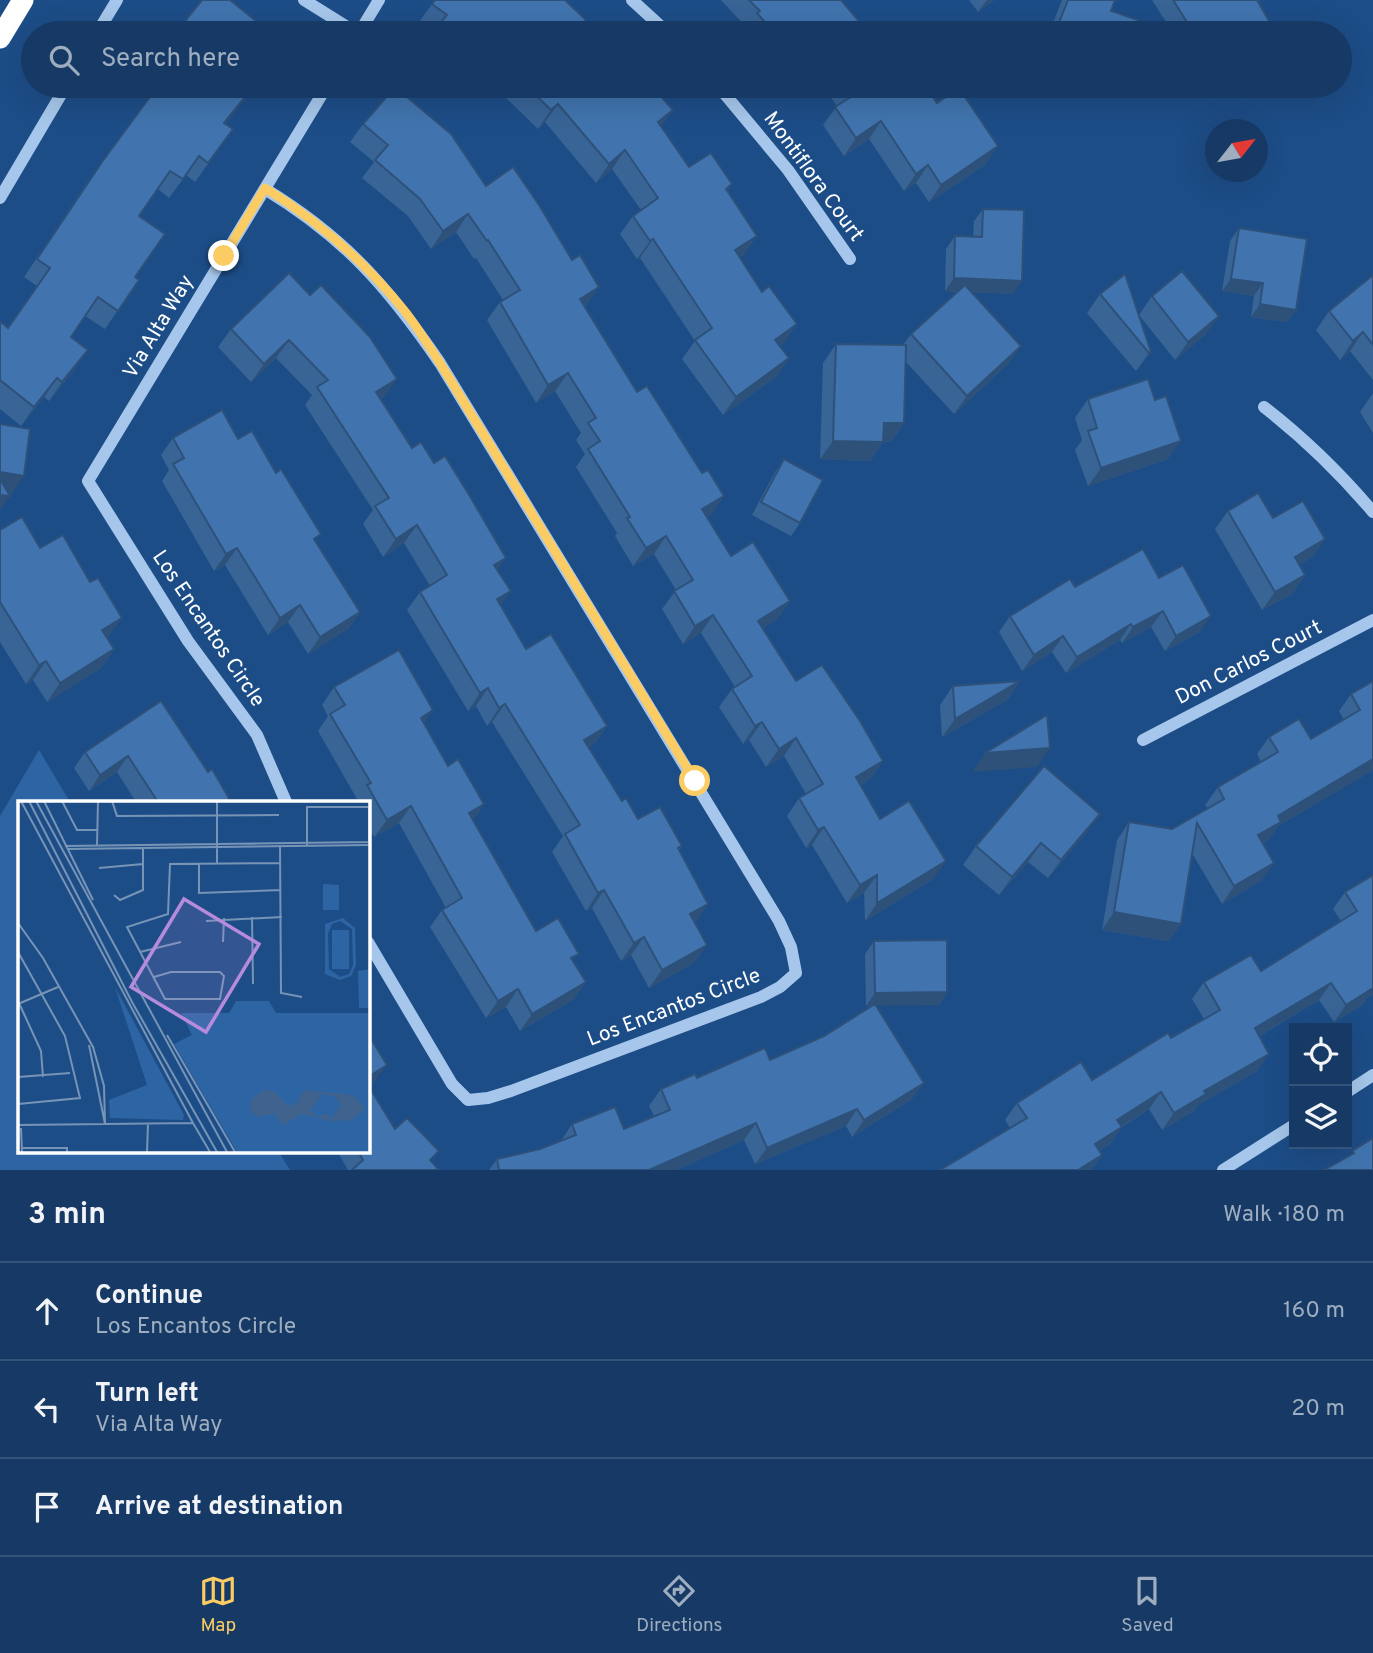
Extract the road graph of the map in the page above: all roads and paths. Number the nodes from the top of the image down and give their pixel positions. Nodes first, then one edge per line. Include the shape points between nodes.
1 (23, 0) edge
2 (117, 0) edge
3 (304, 0) edge
4 (379, 0) edge
5 (632, 0) edge
6 (104, 21) edge
7 (338, 21) edge
8 (366, 21) edge
9 (655, 21) edge
10 (0, 38) edge
11 (59, 98) edge
12 (320, 98) edge
13 (728, 98) edge
14 (265, 188) junction
15 (0, 198) edge
16 (850, 260) dead end
17 (1264, 407) dead end
18 (88, 481) joint
19 (1373, 512) edge
20 (1373, 620) edge
21 (1143, 740) dead end
22 (285, 801) edge
23 (369, 944) edge
24 (1373, 1075) edge
25 (1352, 1089) edge
26 (1289, 1128) edge
27 (1223, 1170) edge

1 - 10 highway
2 - 6 street
3 - 7 street
4 - 8 street
5 - 9 street
11 - 15 street
12 - 14 street, Via Alta Way
13 - 16 street, Montiflora Court via 788,170
14 - 18 street, Via Alta Way
14 - 23 street, Los Encantos Circle via 336,238 404,310 440,363 779,921 796,973 761,997 510,1091 468,1100 452,1084
17 - 19 street via 1346,480
18 - 22 street, Los Encantos Circle via 188,641 257,735
20 - 21 street, Don Carlos Court
24 - 25 street
26 - 27 street

